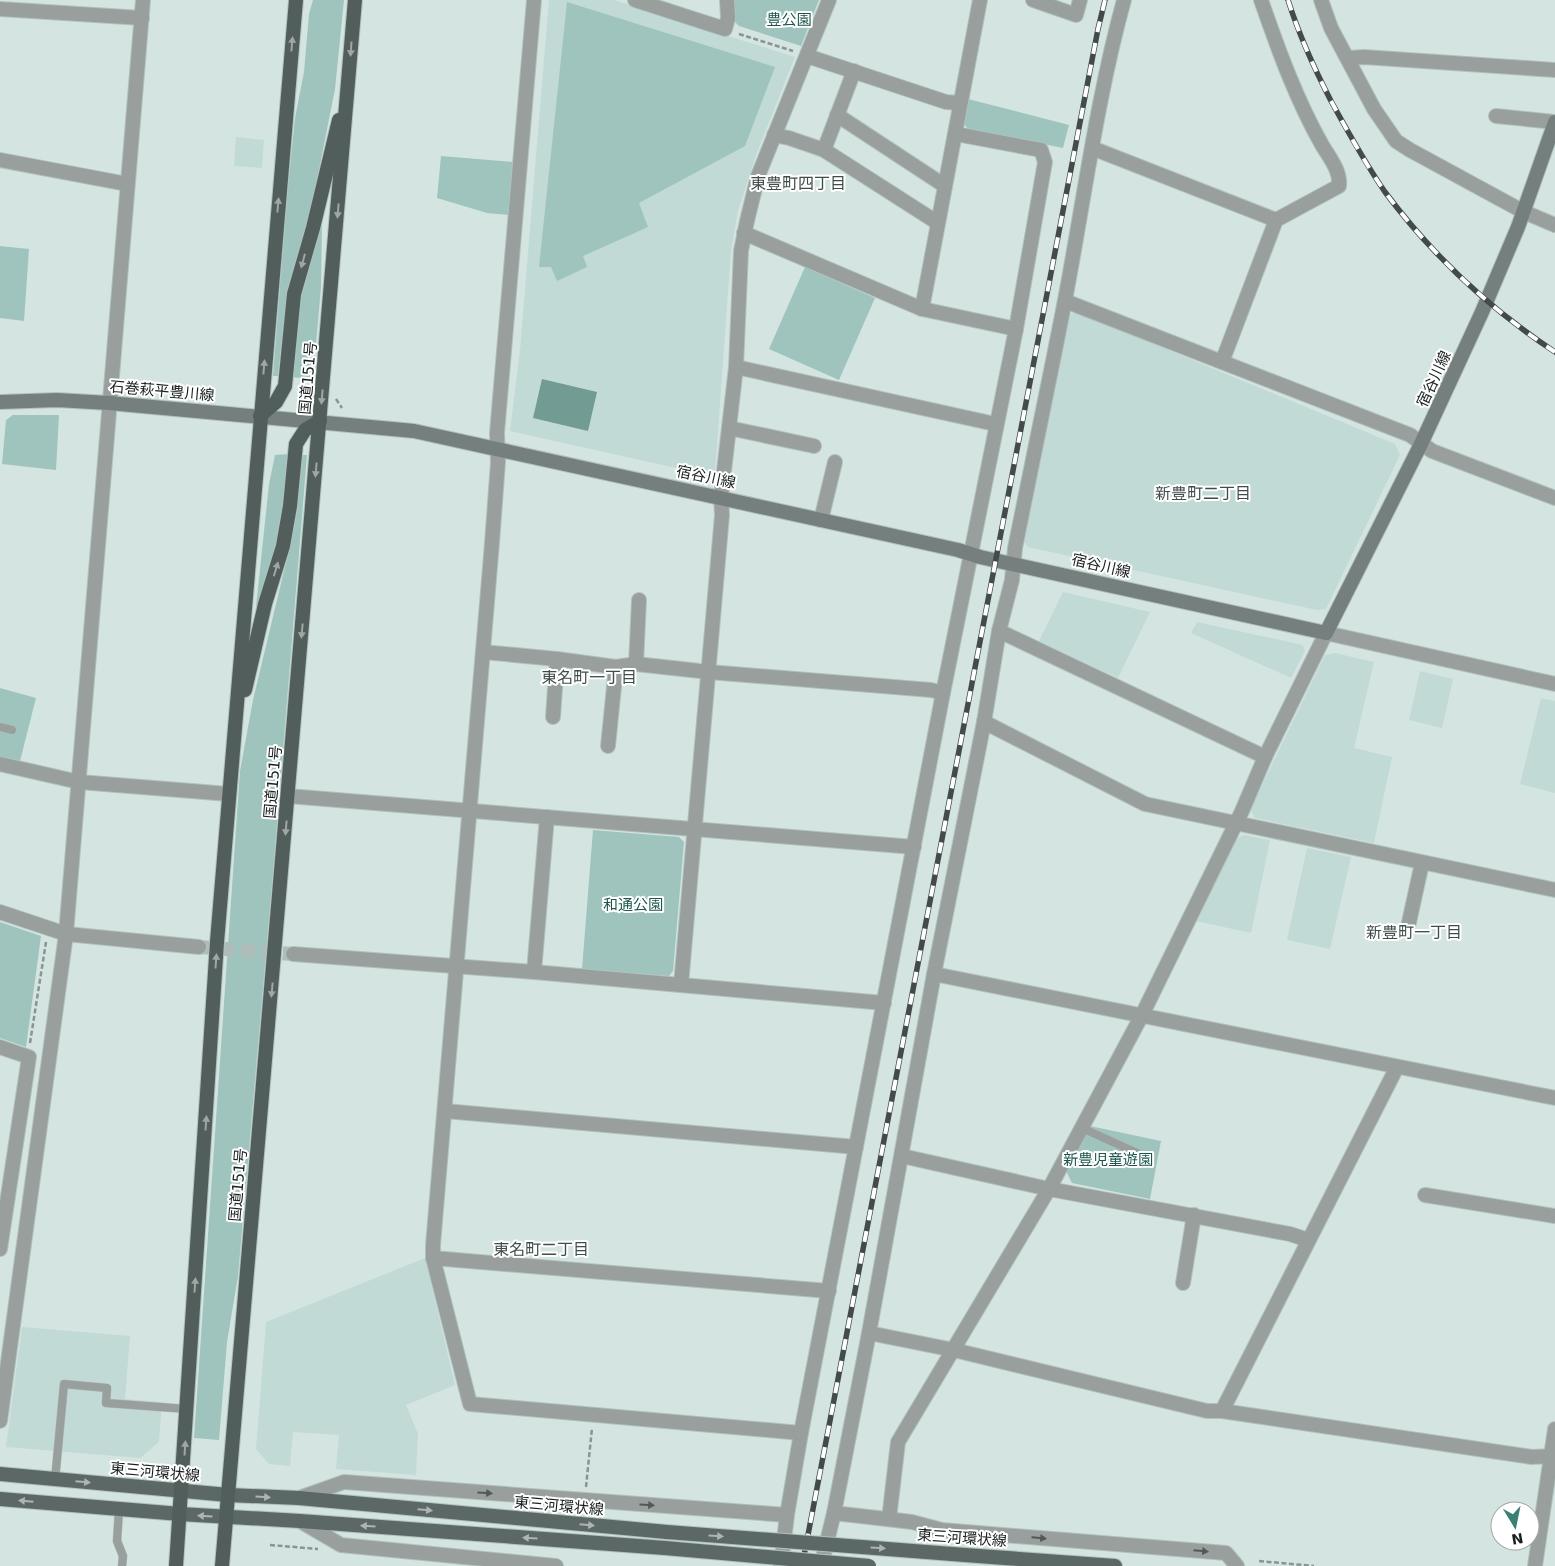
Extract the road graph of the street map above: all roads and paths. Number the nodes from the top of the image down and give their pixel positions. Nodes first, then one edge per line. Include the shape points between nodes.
1 (143, 0) edge
2 (296, 0) edge
3 (355, 0) edge
4 (534, 0) edge
5 (635, 0) edge
6 (727, 0) edge
7 (830, 0) edge
8 (980, 0) edge
9 (1032, 0) edge
10 (1080, 0) edge
11 (1124, 0) edge
12 (1261, 0) edge
13 (1321, 0) edge
14 (0, 9) edge
15 (142, 18) junction
16 (726, 29) junction
17 (807, 56) junction
18 (1348, 58) junction
19 (1555, 70) edge
20 (854, 71) junction
21 (349, 78) junction
22 (960, 103) junction
23 (837, 115) junction
24 (1496, 116) dead end
25 (1555, 122) edge
26 (956, 134) junction
27 (774, 135) junction
28 (1092, 148) junction
29 (824, 150) junction
30 (0, 160) edge
31 (127, 184) junction
32 (945, 186) junction
33 (1524, 212) junction
34 (1276, 220) junction
35 (938, 223) junction
36 (1555, 225) edge
37 (744, 234) junction
38 (1065, 301) junction
39 (922, 309) junction
40 (1016, 329) junction
41 (1222, 362) junction
42 (736, 367) junction
43 (0, 402) edge
44 (109, 403) junction
45 (260, 416) junction
46 (320, 421) junction
47 (996, 424) junction
48 (729, 428) junction
49 (1421, 444) junction
50 (814, 446) dead end
51 (497, 450) junction
52 (835, 462) dead end
53 (722, 498) junction
54 (1555, 498) edge
55 (821, 520) junction
56 (971, 554) junction
57 (1013, 563) junction
58 (639, 600) dead end
59 (999, 631) junction
60 (1326, 633) junction
61 (483, 652) junction
62 (557, 659) junction
63 (636, 664) junction
64 (616, 667) junction
65 (709, 672) junction
66 (1555, 684) edge
67 (943, 692) junction
68 (553, 717) dead end
69 (984, 722) junction
70 (0, 727) edge
71 (12, 730) dead end
72 (608, 746) dead end
73 (232, 752) junction
74 (1265, 757) junction
75 (0, 764) edge
76 (80, 782) junction
77 (229, 794) junction
78 (288, 796) junction
79 (469, 811) junction
80 (547, 817) junction
81 (1236, 824) junction
82 (694, 830) junction
83 (914, 848) junction
84 (1422, 862) junction
85 (1555, 890) edge
86 (0, 912) edge
87 (1408, 927) dead end
88 (48, 928) junction
89 (66, 934) junction
90 (199, 947) tunnel mouth
91 (293, 954) tunnel mouth
92 (457, 967) junction
93 (534, 972) junction
94 (934, 974) junction
95 (681, 985) junction
96 (884, 1003) junction
97 (1142, 1016) junction
98 (0, 1047) edge
99 (29, 1058) junction
100 (1397, 1067) junction
101 (1555, 1098) edge
102 (445, 1111) junction
103 (1082, 1128) junction
104 (856, 1147) junction
105 (1136, 1154) dead end
106 (902, 1156) junction
107 (5, 1184) edge
108 (1049, 1189) junction
109 (1425, 1195) dead end
110 (1194, 1215) junction
111 (1555, 1216) edge
112 (1308, 1240) junction
113 (0, 1249) edge
114 (434, 1258) junction
115 (1182, 1283) dead end
116 (829, 1291) junction
117 (870, 1333) junction
118 (954, 1350) junction
119 (187, 1409) junction
120 (1222, 1411) junction
121 (593, 1414) junction
122 (0, 1421) edge
123 (1555, 1429) edge
124 (801, 1433) junction
125 (1553, 1456) edge
126 (0, 1474) edge
127 (55, 1480) junction
128 (182, 1492) junction
129 (228, 1495) junction
130 (299, 1498) junction
131 (0, 1499) edge
132 (585, 1501) junction
133 (119, 1510) junction
134 (834, 1513) junction
135 (180, 1514) junction
136 (787, 1515) junction
137 (227, 1517) junction
138 (889, 1519) junction
139 (300, 1520) junction
140 (1259, 1561) dead end
141 (496, 1564) edge
142 (122, 1566) edge
143 (176, 1566) edge
144 (222, 1566) edge
145 (556, 1566) edge
146 (780, 1566) edge
147 (821, 1566) edge
148 (869, 1566) edge
149 (1114, 1566) edge
150 (1237, 1566) edge
151 (1314, 1566) edge
152 (1535, 1566) edge

1 - 15 street
45 -> 2 highway
3 -> 21 highway, 国道151号
4 - 51 street
5 - 16 street
6 - 16 street
7 - 17 street
8 - 22 street
9 - 10 street via 1076,16
11 - 28 street
12 - 34 street via 1289,76 1315,133 1340,176 1339,186
13 - 18 street via 1331,28
14 - 15 street
15 - 31 street
16 - 17 path
17 - 20 street
17 - 27 street
18 - 19 street via 1364,56
18 - 33 street via 1374,109 1396,141
20 - 22 street via 946,102
20 - 23 street
21 -> 45 highway via 294,294 285,386 276,402
21 -> 46 highway, 国道151号
22 - 26 street
23 - 29 street
23 - 32 street
24 - 25 street
25 - 33 main road, 宿谷川線
26 - 32 street
26 - 40 street via 1041,150 1045,162
27 - 29 street
27 - 37 street via 758,176
28 - 34 street
28 - 38 street
29 - 35 street
30 - 31 street
31 - 44 street
32 - 35 street
33 - 36 street
33 - 49 main road, 宿谷川線
34 - 41 street
35 - 39 street
37 - 39 street
37 - 42 street
38 - 41 street
38 - 57 street
39 - 40 street
40 - 47 street
41 - 49 street via 1410,435
42 - 47 street
42 - 48 street
43 - 44 main road, 石巻萩平豊川線 via 57,400
44 - 45 main road, 石巻萩平豊川線
44 - 76 street
45 - 46 main road, 石巻萩平豊川線
45 - 73 highway
46 - 51 main road, 宿谷川線 via 414,431
73 -> 46 highway via 252,655 283,546 296,444 305,430
46 -> 78 highway, 国道151号
47 - 56 street
48 - 50 street
48 - 53 street
49 - 54 street
49 - 60 main road, 宿谷川線
51 - 53 main road, 宿谷川線
51 - 61 street
52 - 55 street
53 - 55 main road, 宿谷川線
53 - 65 street
55 - 56 main road, 宿谷川線
56 - 57 main road, 宿谷川線
56 - 67 street
57 - 59 street
57 - 60 main road, 宿谷川線
58 - 63 street
59 - 69 street
59 - 74 street
60 - 66 street
60 - 74 street
61 - 62 street
61 - 79 street
62 - 64 street
62 - 68 street
63 - 64 street
63 - 65 street
64 - 72 street
65 - 67 street
65 - 82 street
67 - 83 street
69 - 81 street via 1145,804
69 - 94 street
70 - 71 lane
73 - 77 highway
74 - 81 street
75 - 76 street
76 - 77 street
76 - 89 street
119 -> 77 highway
78 - 79 street
78 -> 129 highway, 国道151号
79 - 80 street
79 - 92 street
80 - 82 street
80 - 93 street
81 - 84 street
81 - 97 street
82 - 83 street
82 - 95 street
83 - 96 street
84 - 85 street
84 - 87 street
86 - 88 street
88 - 89 street
88 - 99 path
89 - 90 street
89 - 122 street
91 - 92 street
92 - 93 street
92 - 102 street
93 - 95 street
94 - 97 street
94 - 106 street
95 - 96 street
96 - 104 street
97 - 100 street
97 - 103 street
98 - 99 street
99 - 107 street
100 - 101 street
100 - 112 street
102 - 104 street
102 - 114 street
103 - 105 lane
103 - 108 street
104 - 116 street
106 - 108 street
106 - 117 street
107 - 113 street
108 - 110 street
108 - 118 street
109 - 111 street
110 - 112 street
110 - 115 street
112 - 120 street
114 - 116 street
114 - 121 street via 470,1404
116 - 124 street
117 - 118 street
117 - 134 street
118 - 120 street via 1207,1411
118 - 138 street via 898,1442
119 - 127 lane via 106,1402 107,1388 64,1384
128 -> 119 highway
120 - 125 street via 1532,1457
121 - 124 street
121 - 132 path
123 - 125 street
124 - 136 street
125 - 152 street
126 - 127 main road, 東三河環状線
127 -> 128 main road, 東三河環状線
128 - 129 main road, 東三河環状線
128 - 135 highway
129 -> 130 main road, 東三河環状線
129 - 137 highway, 国道151号
130 -> 132 street via 344,1482
130 -> 149 main road, 東三河環状線, bridge via 667,1532
133 -> 131 main road
132 -> 136 street
133 - 135 main road
133 - 142 lane via 117,1541 123,1556
134 - 138 street
134 - 147 street
137 -> 135 main road
135 - 143 highway
136 - 146 street
137 - 139 main road
137 - 144 highway, 国道151号
138 -> 150 street via 942,1530 1226,1554
139 - 141 street via 341,1544
148 -> 139 main road, bridge
140 - 151 path
141 - 145 street

